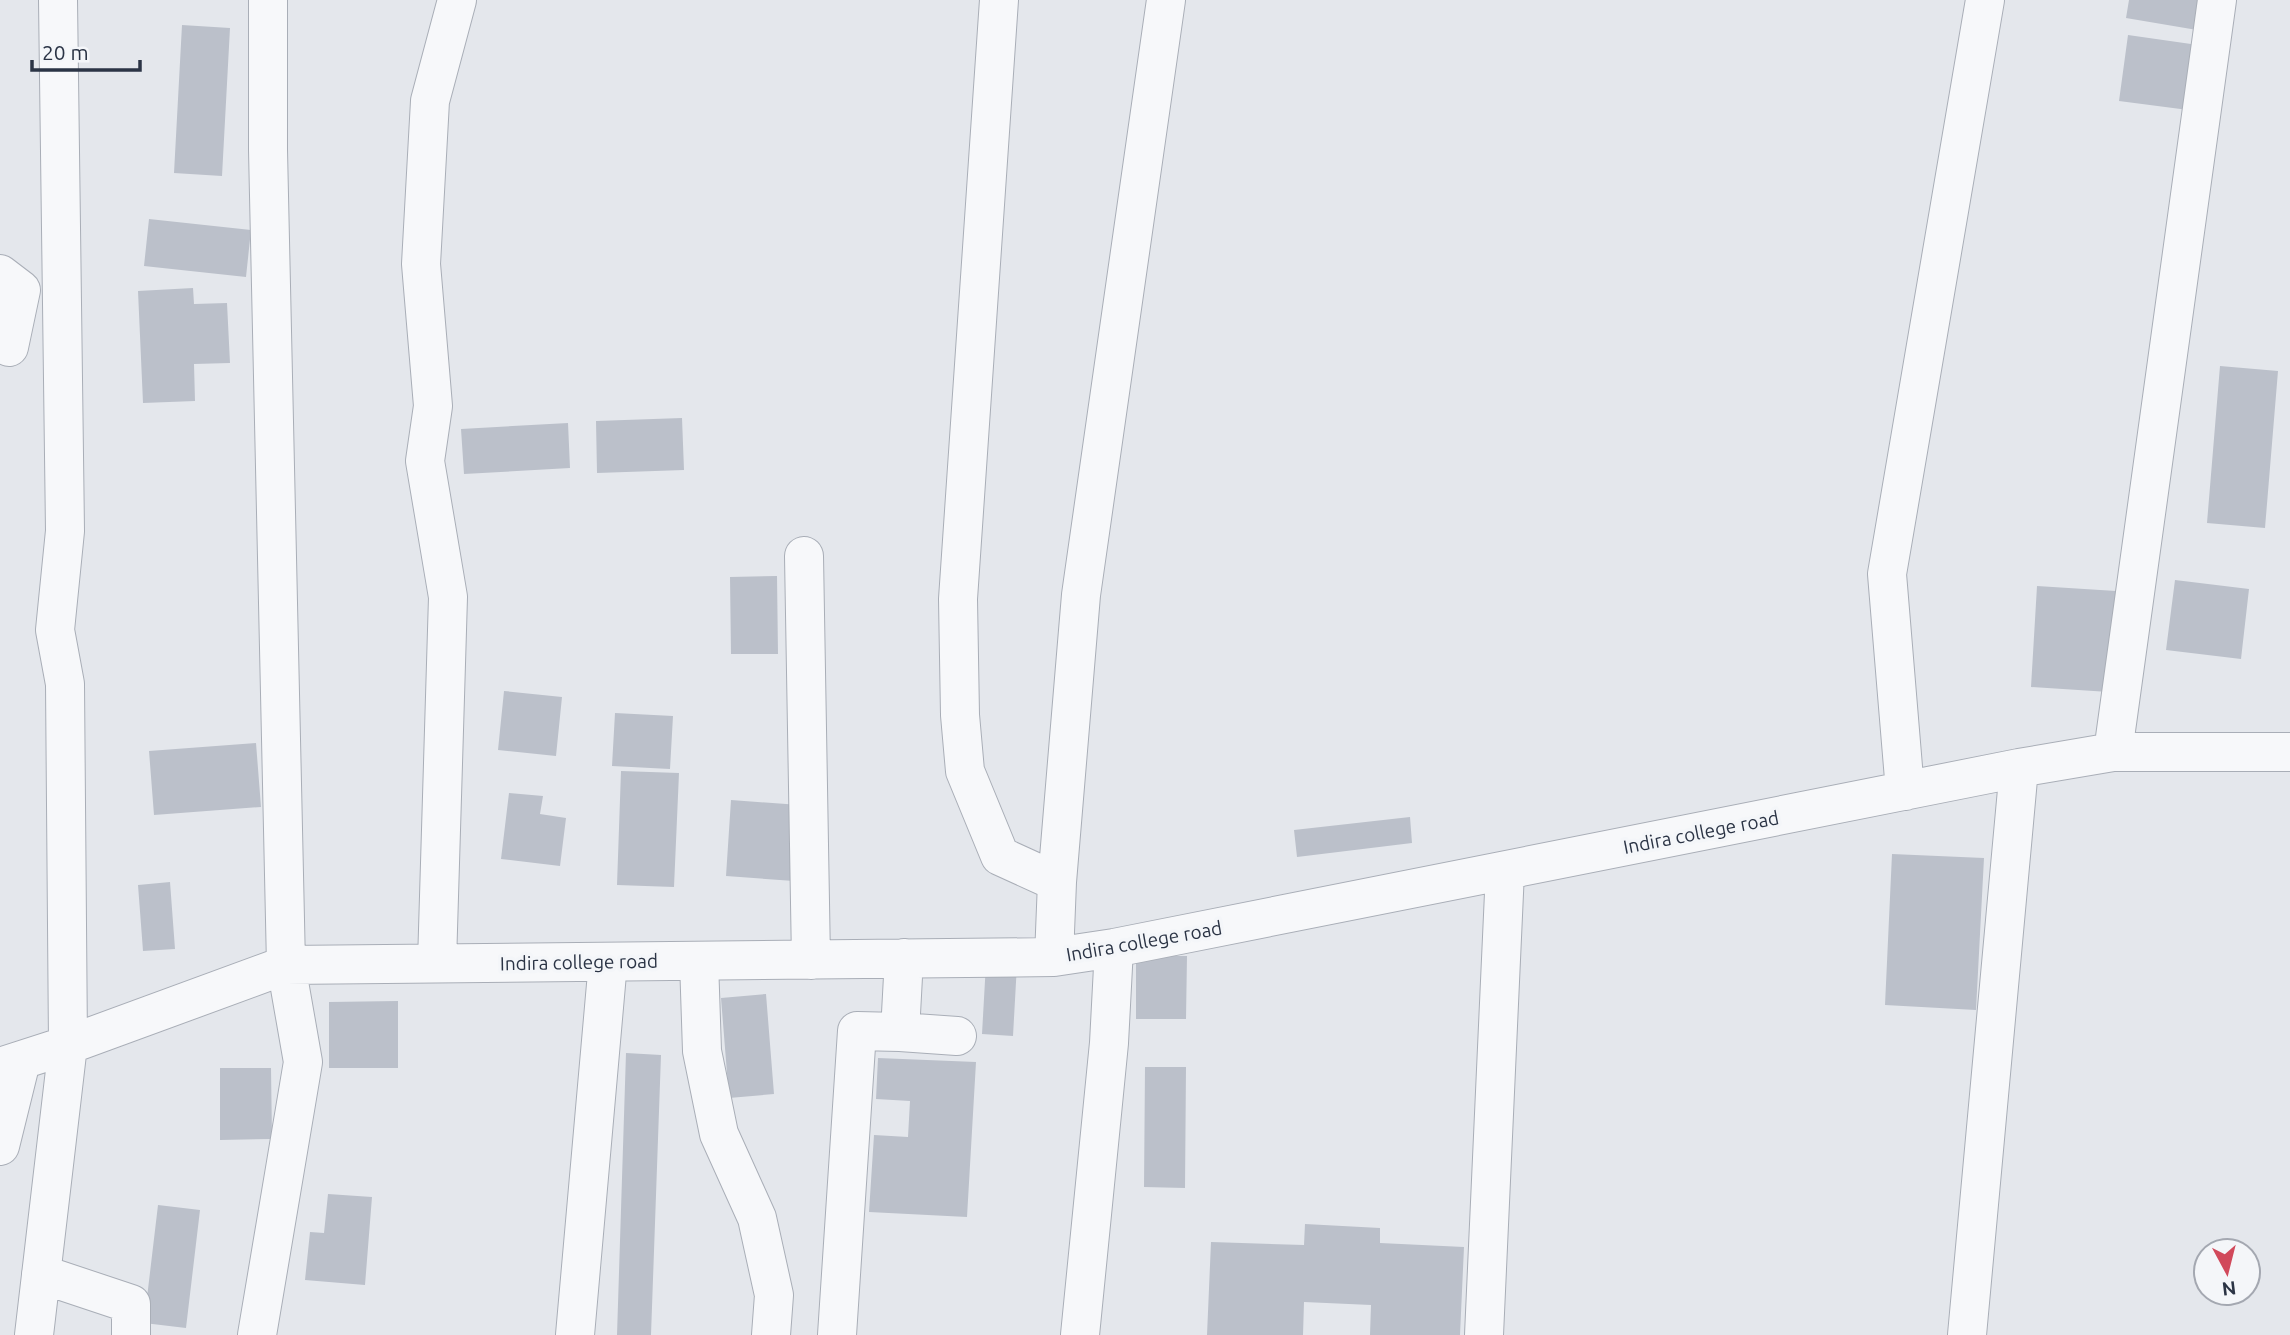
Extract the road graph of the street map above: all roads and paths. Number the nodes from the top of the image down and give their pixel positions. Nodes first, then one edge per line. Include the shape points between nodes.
1 (58, 0) edge
2 (268, 0) edge
3 (457, 0) edge
4 (999, 0) edge
5 (1166, 0) edge
6 (1985, 0) edge
7 (2217, 0) edge
8 (0, 274) edge
9 (9, 348) dead end
10 (804, 556) dead end
11 (2113, 752) junction
12 (2290, 752) edge
13 (2019, 768) junction
14 (1905, 791) junction
15 (1505, 871) junction
16 (1057, 882) junction
17 (1114, 948) junction
18 (1054, 957) junction
19 (904, 958) junction
20 (811, 960) junction
21 (699, 961) junction
22 (608, 962) junction
23 (437, 963) junction
24 (286, 965) junction
25 (900, 1032) junction
26 (957, 1036) dead end
27 (68, 1045) junction
28 (10, 1064) edge
29 (0, 1146) edge
30 (41, 1274) junction
31 (34, 1335) edge
32 (131, 1335) edge
33 (257, 1335) edge
34 (575, 1335) edge
35 (771, 1335) edge
36 (837, 1335) edge
37 (1080, 1335) edge
38 (1484, 1335) edge
39 (1967, 1335) edge

1 - 27 street via 65,531 55,630 65,684
2 - 24 street
3 - 23 street via 430,101 421,264 433,406 425,461 448,597
4 - 16 street via 958,600 960,715 965,771 1000,856
5 - 16 street via 1081,595
6 - 14 street via 1887,574
7 - 11 street
8 - 9 street via 21,290
10 - 20 street
11 - 12 street, Indira college road
11 - 13 street, Indira college road
13 - 14 street, Indira college road
13 - 39 street
14 - 15 street, Indira college road
15 - 17 street, Indira college road
15 - 38 street
16 - 18 street
17 - 18 street, Indira college road
17 - 37 street
18 - 19 street, Indira college road
19 - 20 street, Indira college road
19 - 25 street
20 - 21 street, Indira college road
21 - 22 street, Indira college road
21 - 35 street via 702,1051 719,1134 757,1218 774,1295
22 - 23 street, Indira college road
22 - 34 street
23 - 24 street, Indira college road
24 - 27 street, Indira college road
24 - 33 street via 303,1062
25 - 26 street
25 - 36 street via 858,1031
27 - 28 street, Indira college road
27 - 30 street
28 - 29 street
30 - 31 street
30 - 32 street via 131,1304

